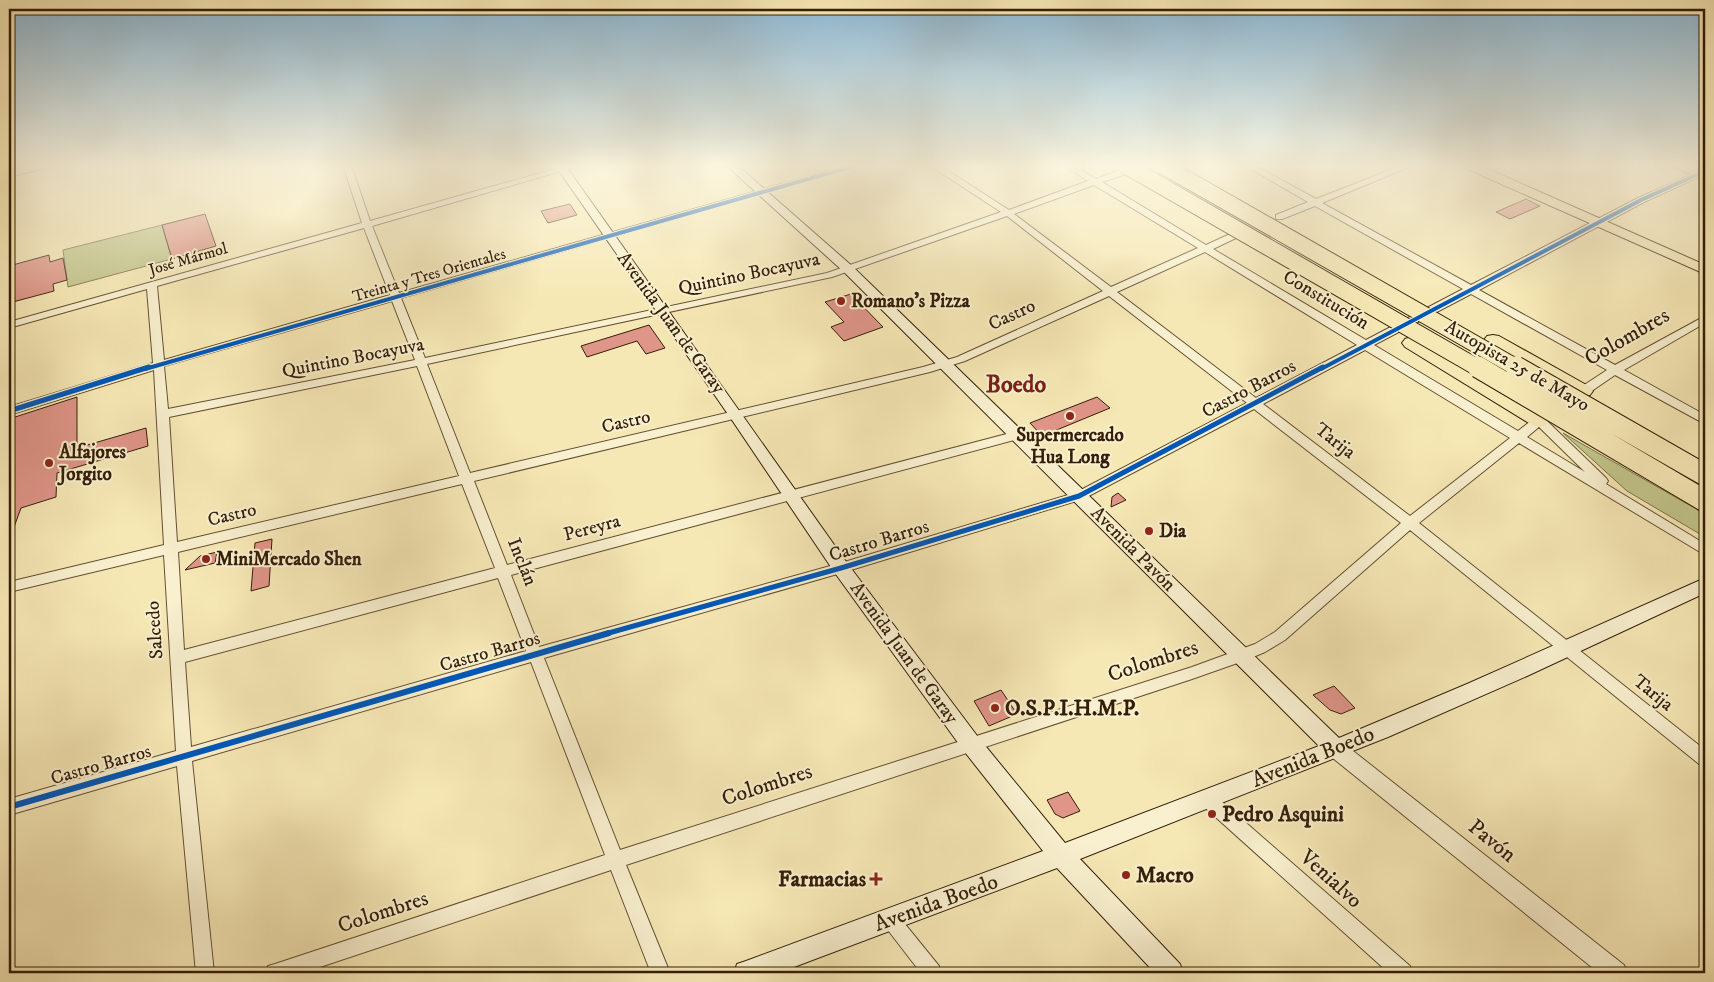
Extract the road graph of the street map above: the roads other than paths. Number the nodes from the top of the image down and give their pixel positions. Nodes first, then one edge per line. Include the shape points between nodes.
1 (363, 211) edge
2 (412, 211) edge
3 (591, 211) edge
4 (698, 211) edge
5 (783, 211) edge
6 (1011, 211) edge
7 (1142, 211) edge
8 (1192, 211) edge
9 (1202, 211) edge
10 (1243, 211) edge
11 (1262, 211) edge
12 (1294, 211) edge
13 (1331, 211) edge
14 (1570, 211) edge
15 (1622, 211) edge
16 (1008, 212) junction
17 (1279, 217) dead end
18 (367, 224) junction
19 (1599, 224) junction
20 (1233, 236) dead end
21 (609, 237) junction
22 (1203, 248) junction
23 (848, 269) junction
24 (1705, 270) edge
25 (152, 284) junction
26 (1472, 290) junction
27 (1108, 291) junction
28 (397, 298) junction
29 (661, 310) junction
30 (1705, 319) edge
31 (9, 325) edge
32 (1364, 344) junction
33 (421, 362) junction
34 (945, 364) junction
35 (157, 366) junction
36 (1615, 370) junction
37 (1583, 391) junction
38 (1255, 403) junction
39 (9, 411) edge
40 (162, 414) junction
41 (737, 416) junction
42 (1539, 420) junction
43 (1705, 420) edge
44 (1018, 435) junction
45 (1519, 436) junction
46 (1705, 475) edge
47 (467, 479) junction
48 (792, 495) junction
49 (1079, 496) junction
50 (1619, 497) junction
51 (1705, 501) edge
52 (1410, 523) junction
53 (170, 549) junction
54 (1705, 550) edge
55 (841, 568) junction
56 (502, 570) junction
57 (1705, 585) edge
58 (9, 587) edge
59 (1568, 648) junction
60 (535, 655) junction
61 (1241, 656) junction
62 (177, 658) junction
63 (971, 744) junction
64 (1336, 749) junction
65 (185, 757) junction
66 (1705, 759) edge
67 (1207, 799) junction
68 (9, 807) edge
69 (1061, 856) junction
70 (616, 860) junction
71 (890, 920) junction
72 (205, 973) edge
73 (275, 973) edge
74 (661, 973) edge
75 (746, 973) edge
76 (932, 973) edge
77 (1171, 973) edge
78 (1403, 973) edge
79 (1616, 973) edge

1 - 18 street, Inclán
2 - 18 street, José Mármol
3 - 21 main road, Avenida Juan de Garay
4 - 21 street, Treinta y Tres Orientales
5 - 23 main road, Avenida Pavón
6 - 16 street, Quintino Bocayuva
7 - 22 street, Constitución
8 - 42 highway, bridge
9 - 51 highway, Autopista 25 de Mayo, bridge via 1492,375
10 - 46 highway, Autopista 25 de Mayo, bridge
11 - 37 highway, bridge
12 - 17 street
13 - 26 street
14 - 19 main road
15 - 19 street, Castro Barros
16 - 23 street, Quintino Bocayuva
16 - 27 street, Tarija
18 - 25 street, José Mármol
18 - 28 street, Inclán
19 - 24 main road
19 - 26 street, Castro Barros
20 - 22 street, Castro
21 - 28 street, Treinta y Tres Orientales
21 - 29 main road, Avenida Juan de Garay
22 - 27 street, Castro
22 - 32 street, Constitución
23 - 29 street, Quintino Bocayuva
23 - 34 main road, Avenida Pavón
25 - 31 street, José Mármol
25 - 35 street, Salcedo
26 - 32 street, Castro Barros
26 - 36 street
27 - 34 street, Castro
27 - 38 street, Tarija
28 - 33 street, Inclán
28 - 35 street, Treinta y Tres Orientales
29 - 33 street, Quintino Bocayuva
29 - 41 main road, Avenida Juan de Garay
30 - 36 street, Colombres
32 - 38 street, Castro Barros
32 - 45 street, Constitución
33 - 40 street, Quintino Bocayuva
33 - 47 street, Inclán
34 - 41 street, Castro
34 - 44 main road, Avenida Pavón
35 - 39 street, Treinta y Tres Orientales
35 - 40 street, Salcedo
36 - 37 street, Colombres
36 - 43 street
37 - 42 street, Colombres
38 - 49 street, Castro Barros
38 - 52 street, Tarija
40 - 53 street, Salcedo
41 - 47 street, Castro
41 - 48 main road, Avenida Juan de Garay
42 - 45 street, Colombres
42 - 50 street, Constitución
44 - 48 street, Pereyra
44 - 49 main road, Avenida Pavón
45 - 50 street, Constitución
45 - 52 street, Colombres
47 - 53 street, Castro
47 - 56 street, Inclán
48 - 55 main road, Avenida Juan de Garay
48 - 56 street, Pereyra
49 - 55 street, Castro Barros
49 - 61 main road, Avenida Pavón
50 - 54 street, Constitución
52 - 59 street, Tarija
52 - 61 street, Colombres via 1280,636
53 - 58 street, Castro
53 - 62 street, Salcedo
55 - 60 street, Castro Barros
55 - 63 main road, Avenida Juan de Garay
56 - 60 street, Inclán
56 - 62 street, Pereyra
57 - 59 main road, Avenida Boedo
59 - 64 main road, Avenida Boedo
59 - 66 street, Tarija
60 - 65 street, Castro Barros
60 - 70 street, Inclán
61 - 63 street, Colombres
61 - 64 main road, Avenida Pavón
62 - 65 street, Salcedo
63 - 69 main road, Avenida Juan de Garay
63 - 70 street, Colombres
64 - 67 main road, Avenida Boedo
64 - 79 street, Pavón
65 - 68 street, Castro Barros
65 - 72 street, Salcedo
67 - 69 main road, Avenida Boedo
67 - 78 street, Venialvo
69 - 71 main road, Avenida Boedo
69 - 77 main road, Avenida Juan de Garay
70 - 73 street, Colombres
70 - 74 street, Inclán
71 - 75 main road, Avenida Boedo
71 - 76 street

